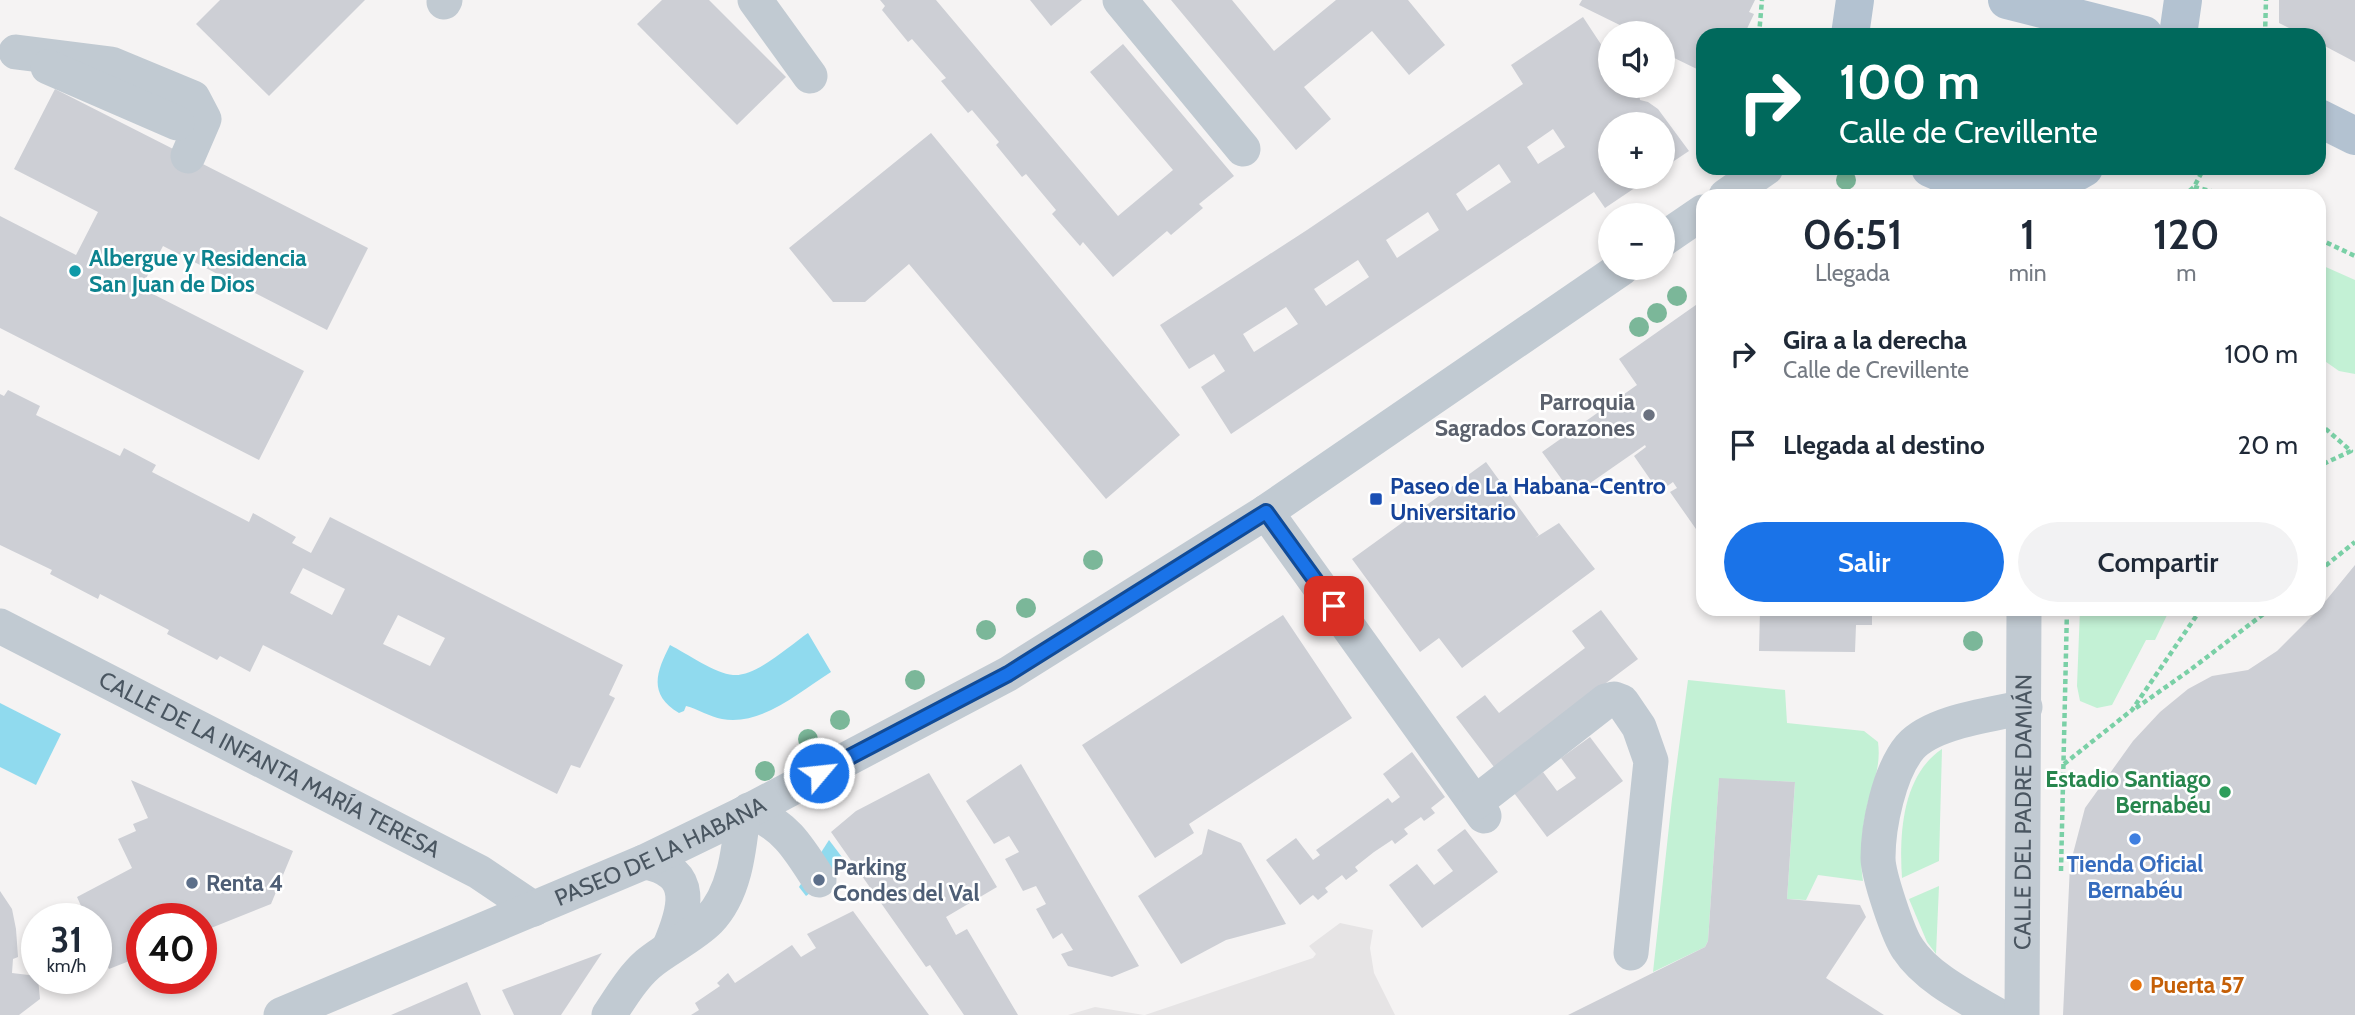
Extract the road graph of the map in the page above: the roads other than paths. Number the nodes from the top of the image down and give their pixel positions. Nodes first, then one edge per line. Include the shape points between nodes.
1 (755, 0) edge
2 (1120, 0) edge
3 (1855, 0) edge
4 (2007, 0) edge
5 (2084, 0) edge
6 (2183, 0) edge
7 (1851, 28) edge
8 (2117, 28) edge
9 (2144, 28) edge
10 (2179, 28) edge
11 (8, 49) edge
12 (810, 76) dead end
13 (2326, 122) edge
14 (177, 123) dead end
15 (2355, 136) edge
16 (1243, 149) dead end
17 (188, 156) dead end
18 (1756, 175) edge
19 (1944, 175) edge
20 (2076, 178) edge
21 (1736, 189) edge
22 (1973, 189) edge
23 (1696, 217) edge
24 (1675, 231) edge
25 (1604, 280) edge
26 (1266, 512) junction
27 (2024, 616) edge
28 (0, 626) edge
29 (2025, 707) junction
30 (746, 812) junction
31 (644, 862) junction
32 (819, 880) dead end
33 (534, 909) junction
34 (669, 948) junction
35 (1631, 953) dead end
36 (281, 1015) edge
37 (609, 1015) edge
38 (1997, 1015) edge
39 (2022, 1015) edge

1 - 12 street
2 - 16 street
3 - 7 main road
4 - 8 main road
5 - 9 main road
6 - 10 main road
11 - 14 street
11 - 17 street via 111,64 193,99 204,119
13 - 15 main road
18 - 21 street
19 - 22 main road
20 - 22 main road
23 - 24 street
25 - 26 street, PASEO DE LA HABANA
26 - 30 street, PASEO DE LA HABANA via 1008,674
26 - 35 street via 1480,809 1606,701 1622,702 1639,727 1651,761
27 - 29 street, CALLE DEL PADRE DAMIÁN
28 - 33 street, CALLE DE LA INFANTA MARÍA TERESA via 479,872
29 - 38 street via 1935,729 1911,747 1891,782 1878,861 1908,949 1941,982
29 - 39 street, CALLE DEL PADRE DAMIÁN
30 - 31 street, PASEO DE LA HABANA
30 - 32 street via 780,827
30 - 34 street via 732,879 721,903 709,920
31 - 33 street, PASEO DE LA HABANA
31 - 34 street via 668,870 684,895 684,910
33 - 36 street, PASEO DE LA HABANA
34 - 37 street via 647,966

